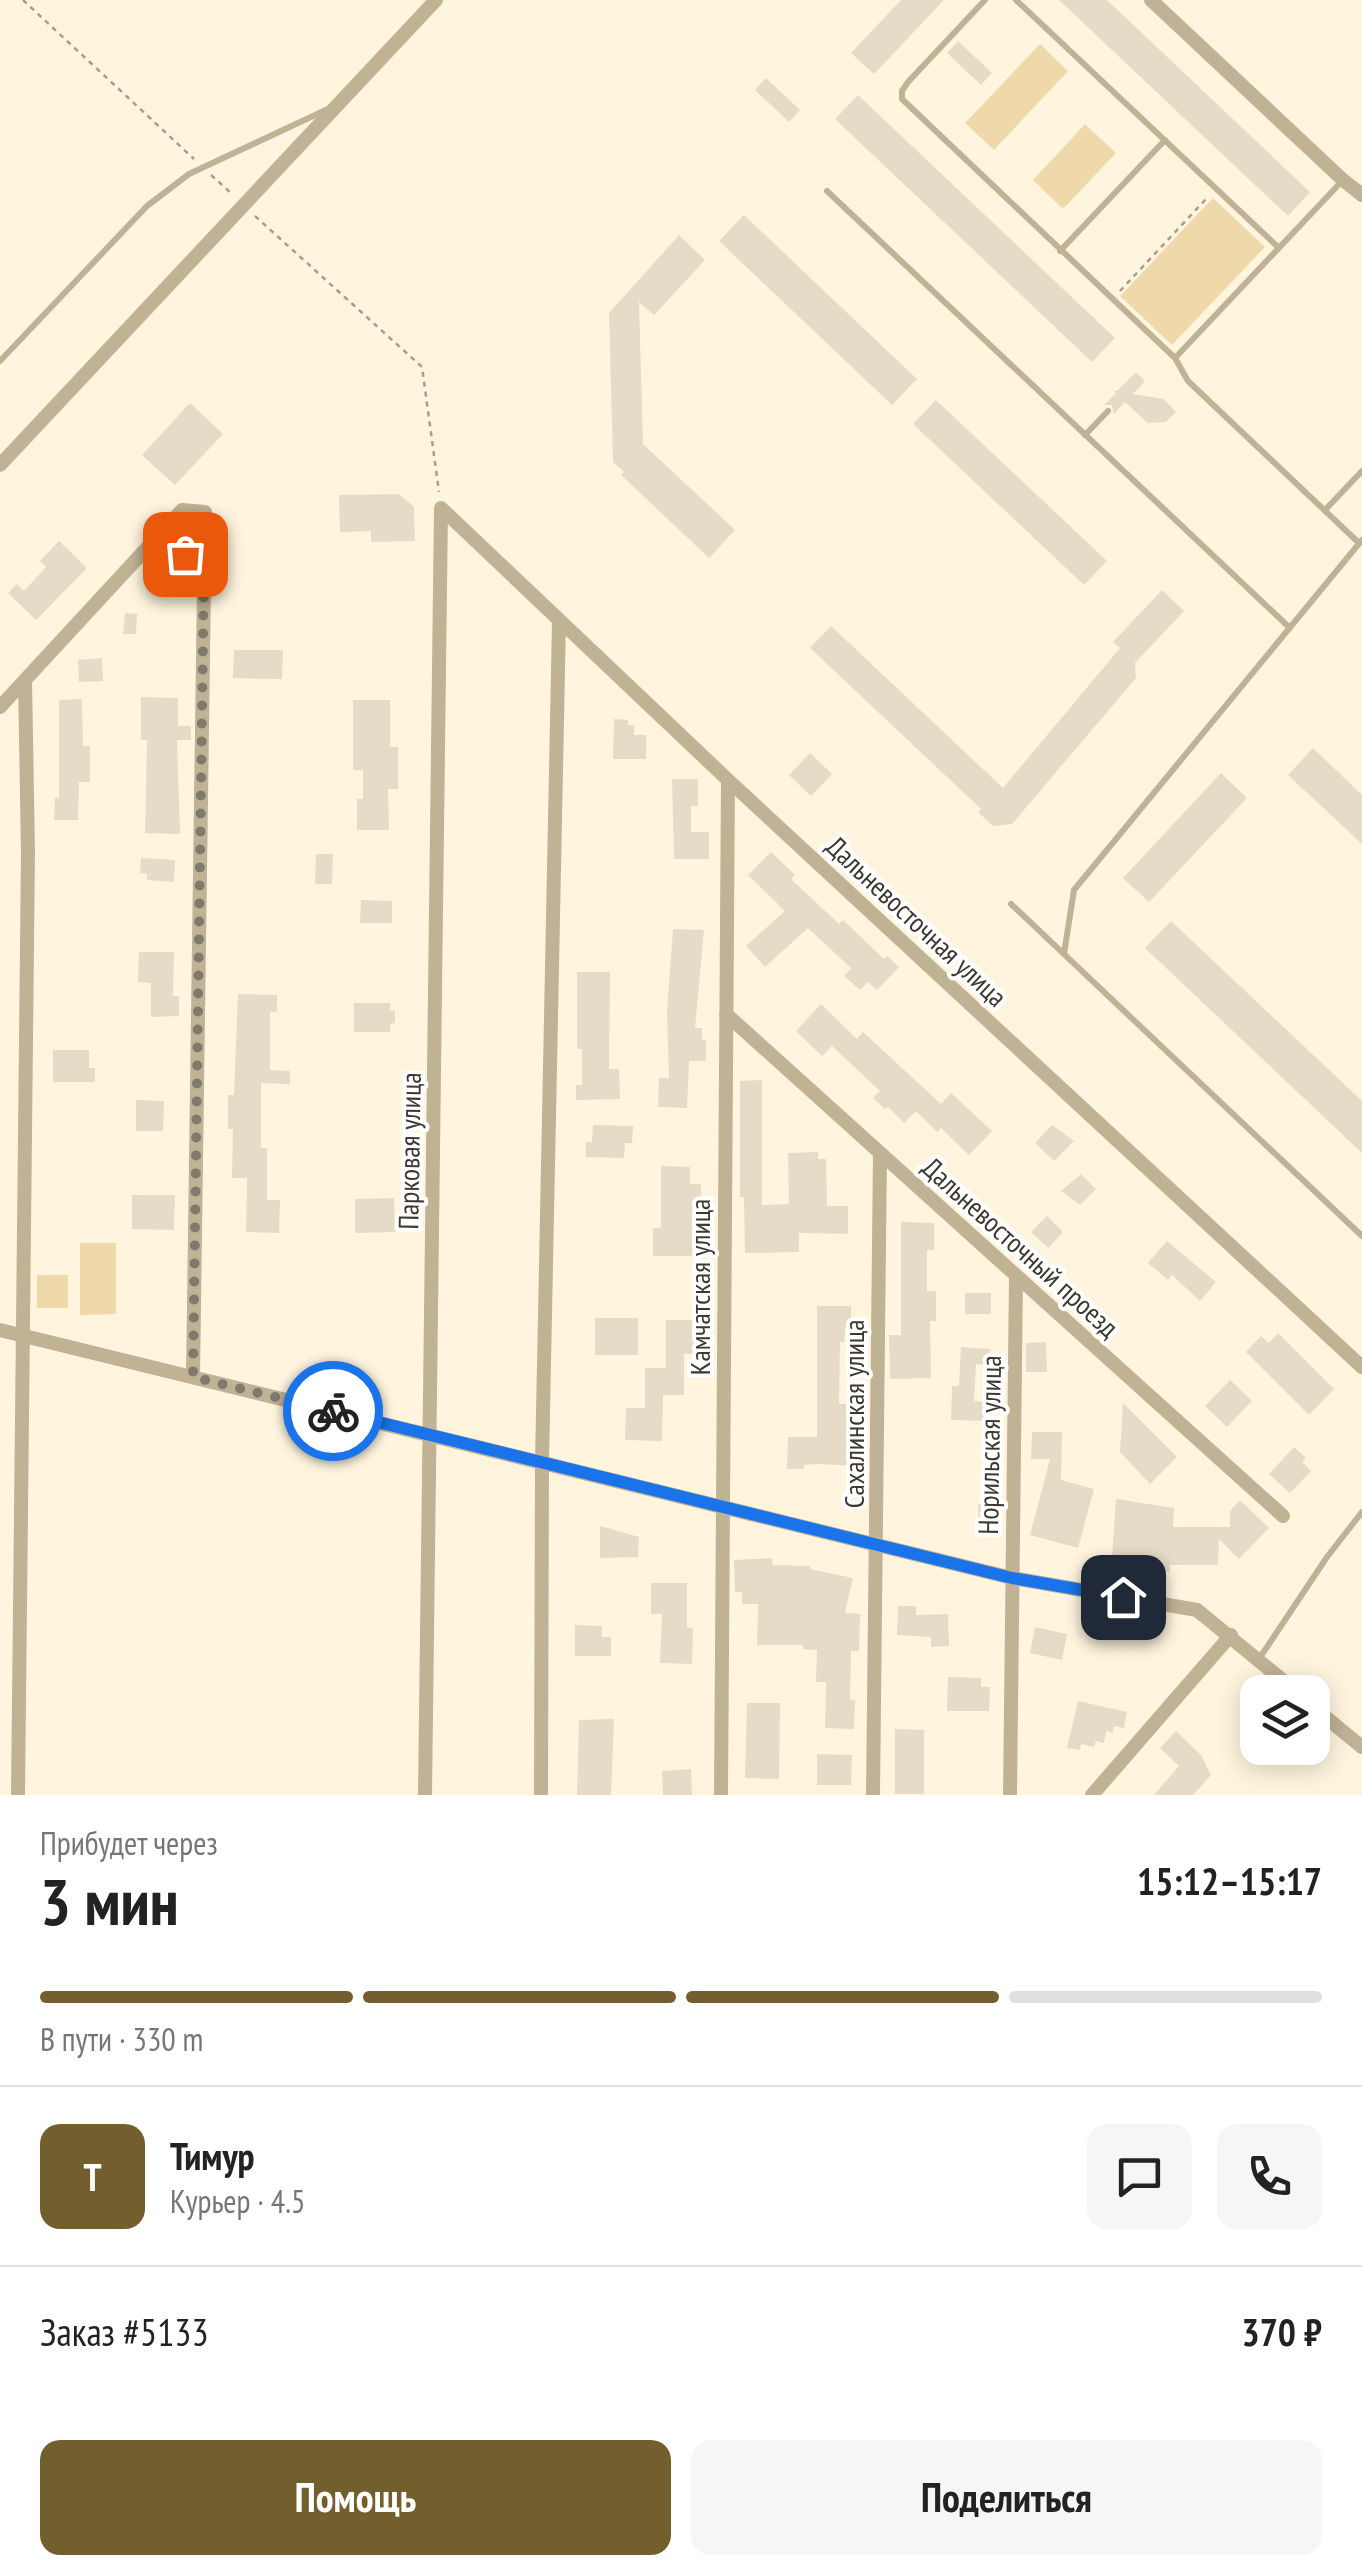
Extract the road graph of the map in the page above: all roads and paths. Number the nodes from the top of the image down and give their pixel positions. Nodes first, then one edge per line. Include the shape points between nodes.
1 (24, 0) edge
2 (436, 0) edge
3 (985, 0) edge
4 (1016, 0) edge
5 (1151, 0) edge
6 (338, 104) junction
7 (1164, 140) junction
8 (203, 167) junction
9 (1342, 180) junction
10 (1216, 189) junction
11 (827, 191) dead end
12 (1362, 194) edge
13 (243, 204) junction
14 (1278, 248) junction
15 (1060, 251) junction
16 (1112, 299) junction
17 (1175, 358) junction
18 (0, 361) edge
19 (1108, 411) dead end
20 (1086, 435) junction
21 (0, 464) edge
22 (1362, 471) edge
23 (441, 508) junction
24 (1324, 510) junction
25 (1361, 542) edge
26 (141, 552) junction
27 (204, 566) junction
28 (559, 621) junction
29 (1290, 628) junction
30 (25, 680) junction
31 (0, 707) edge
32 (728, 780) junction
33 (1011, 904) dead end
34 (1064, 954) junction
35 (726, 1014) junction
36 (880, 1154) junction
37 (1362, 1236) edge
38 (1016, 1276) junction
39 (0, 1330) edge
40 (23, 1335) junction
41 (1362, 1367) edge
42 (193, 1377) junction
43 (430, 1436) junction
44 (542, 1463) junction
45 (723, 1508) junction
46 (1362, 1512) edge
47 (1283, 1516) dead end
48 (877, 1545) junction
49 (1012, 1578) junction
50 (1231, 1635) junction
51 (1258, 1660) junction
52 (1276, 1675) edge
53 (1330, 1721) edge
54 (1362, 1747) edge
55 (18, 1795) edge
56 (425, 1795) edge
57 (540, 1795) edge
58 (721, 1795) edge
59 (873, 1795) edge
60 (1010, 1795) edge
61 (1092, 1795) edge

1 - 8 path
2 - 6 street
3 - 15 lane via 908,82 902,99
4 - 7 lane
5 - 9 street
6 - 8 lane
6 - 13 street
7 - 10 lane
7 - 15 lane
8 - 13 path
8 - 18 lane via 146,206
9 - 12 street
9 - 14 lane
10 - 14 lane
10 - 16 path
11 - 20 lane
13 - 21 street
13 - 23 path via 422,367
14 - 17 lane
15 - 16 lane
16 - 17 lane
17 - 24 lane via 1188,381
19 - 20 lane
20 - 29 lane
22 - 24 lane
23 - 28 street, Дальневосточная улица
23 - 43 street, Парковая улица
24 - 25 lane
25 - 29 lane
26 - 27 street via 185,554
26 - 27 street via 182,510 205,512
26 - 30 street
27 - 42 street
28 - 32 street, Дальневосточная улица
28 - 44 street
29 - 34 lane via 1074,890
30 - 31 street
30 - 40 street
32 - 35 street, Камчатская улица
32 - 41 street, Дальневосточная улица
33 - 34 lane
34 - 37 lane
35 - 36 street, Дальневосточный проезд
35 - 45 street, Камчатская улица
36 - 38 street, Дальневосточный проезд
36 - 48 street, Сахалинская улица
38 - 47 street, Дальневосточный проезд
38 - 49 street, Норильская улица
39 - 40 street
40 - 42 street
40 - 55 street
42 - 43 street
43 - 44 street
43 - 56 street, Парковая улица
44 - 45 street
44 - 57 street
45 - 48 street
45 - 58 street, Камчатская улица
46 - 51 lane
48 - 49 street
48 - 59 street, Сахалинская улица
49 - 50 street via 1197,1610
49 - 60 street, Норильская улица
50 - 51 street
50 - 61 street
51 - 52 street
53 - 54 street

